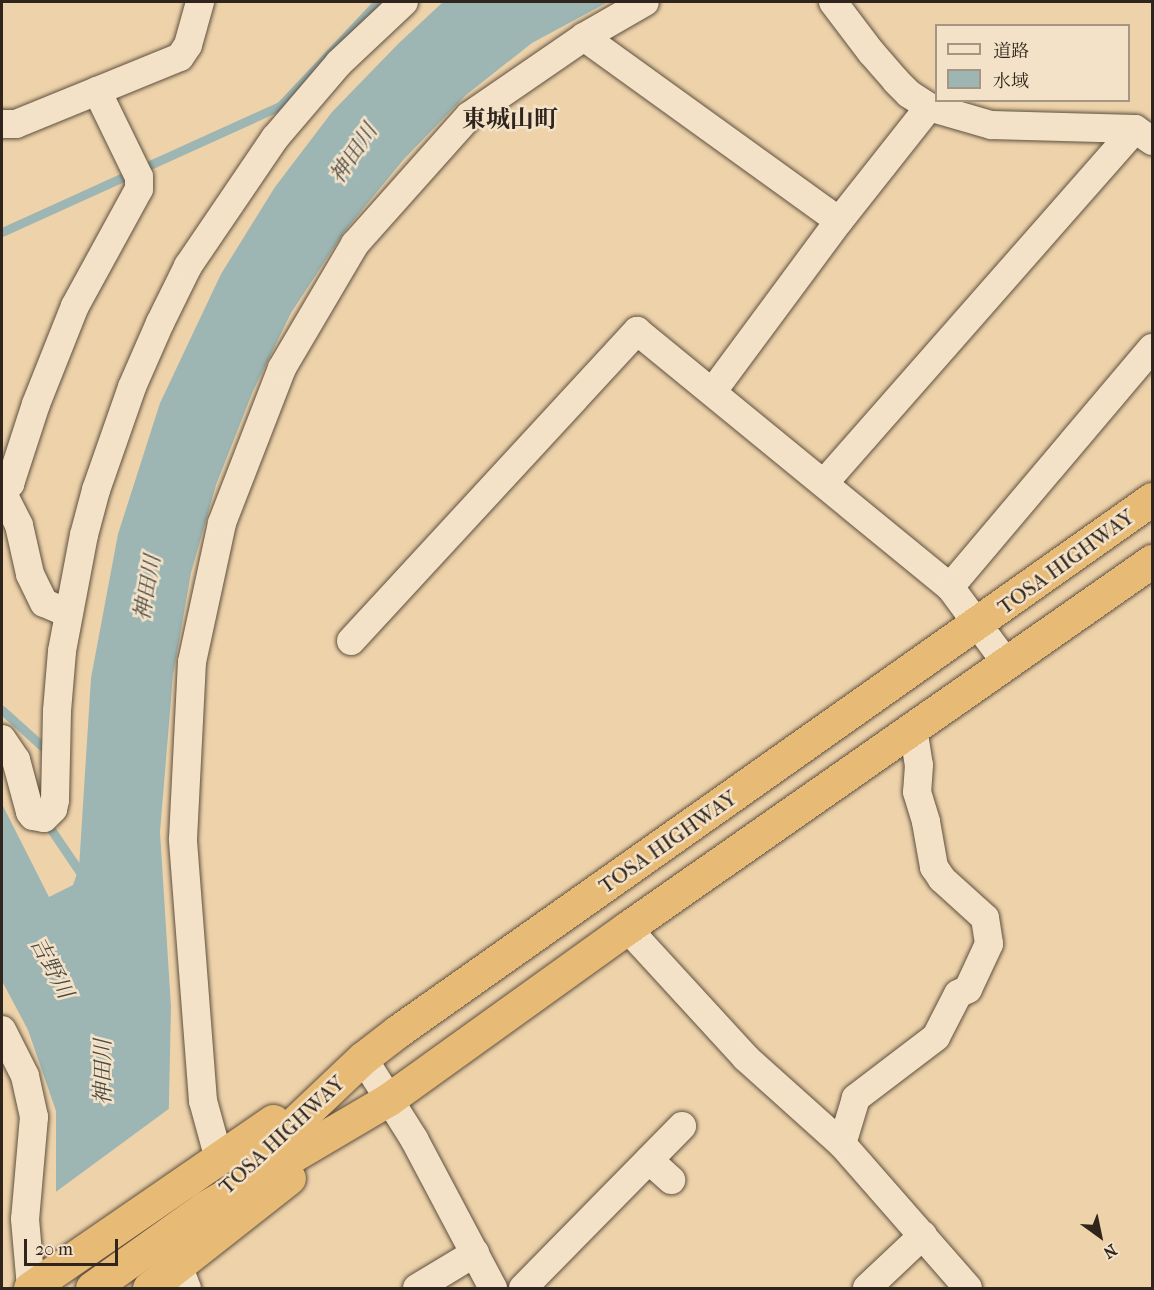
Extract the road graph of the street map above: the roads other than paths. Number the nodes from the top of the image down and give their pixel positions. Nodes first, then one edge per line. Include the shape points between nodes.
1 (200, 2) edge
2 (404, 2) edge
3 (645, 2) edge
4 (833, 2) edge
5 (584, 37) junction
6 (97, 91) junction
7 (929, 107) junction
8 (2, 124) edge
9 (1144, 135) edge
10 (839, 221) junction
11 (1152, 348) edge
12 (713, 391) junction
13 (825, 482) junction
14 (1152, 499) edge
15 (1152, 561) edge
16 (950, 587) junction
17 (68, 613) junction
18 (980, 623) junction
19 (351, 640) dead end
20 (1007, 664) junction
21 (913, 728) junction
22 (2, 739) edge
23 (627, 928) junction
24 (2, 1030) edge
25 (363, 1058) junction
26 (389, 1099) junction
27 (682, 1126) dead end
28 (842, 1143) junction
29 (219, 1159) junction
30 (649, 1160) junction
31 (671, 1180) dead end
32 (204, 1209) junction
33 (923, 1235) junction
34 (475, 1253) junction
35 (187, 1269) edge
36 (33, 1286) edge
37 (92, 1288) edge
38 (149, 1288) edge
39 (417, 1288) edge
40 (494, 1288) edge
41 (523, 1288) edge
42 (867, 1288) edge
43 (968, 1288) edge

1 - 6 street via 180,57
2 - 17 street via 339,63 274,138 188,266 132,387 102,471
3 - 5 street
4 - 7 street via 896,81
5 - 10 street
5 - 29 street via 469,117 355,244 282,368 222,523 192,662 183,839 203,1101
6 - 8 street via 16,124
6 - 17 street via 135,171 139,189 75,306 36,404 10,484 2,490 19,525 30,574 44,603
7 - 9 street via 991,125
7 - 10 street
9 - 13 street
10 - 12 street
11 - 16 street
12 - 13 street
12 - 19 street via 637,331
13 - 16 street
14 - 18 highway, TOSA HIGHWAY
15 - 20 highway, TOSA HIGHWAY
16 - 18 street
17 - 22 street via 57,711 55,800 44,818 30,812 16,760
18 - 20 street
18 - 25 highway, TOSA HIGHWAY
20 - 21 highway, TOSA HIGHWAY
21 - 23 highway, TOSA HIGHWAY
21 - 28 street via 919,765 917,792 934,867 985,918 989,944 968,989 958,994 936,1037 856,1098
23 - 26 highway, TOSA HIGHWAY
23 - 28 street via 746,1058
24 - 36 street via 25,1076 34,1117 25,1219
25 - 26 street
25 - 29 highway
25 - 32 highway, TOSA HIGHWAY
26 - 32 highway, TOSA HIGHWAY
26 - 34 street
26 - 35 highway
27 - 30 street
28 - 33 street
29 - 36 highway
30 - 31 street
30 - 41 street
32 - 37 highway, TOSA HIGHWAY
33 - 42 street
33 - 43 street
34 - 39 street
34 - 40 street
35 - 38 highway

